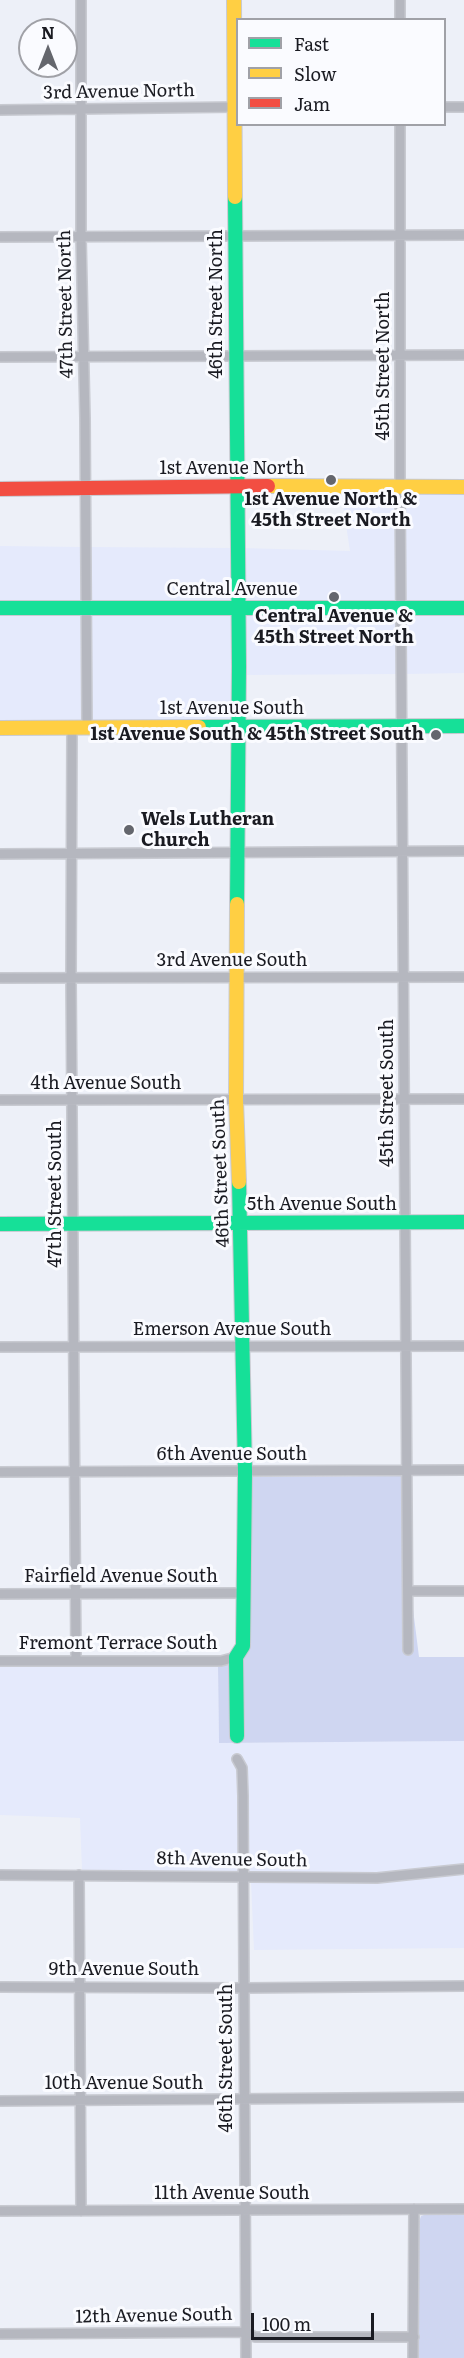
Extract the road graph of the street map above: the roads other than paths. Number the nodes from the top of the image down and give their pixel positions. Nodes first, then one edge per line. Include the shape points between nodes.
1 (81, 0) edge
2 (234, 0) edge
3 (400, 0) edge
4 (400, 18) edge
5 (235, 107) edge
6 (446, 107) edge
7 (464, 107) edge
8 (81, 109) junction
9 (0, 110) edge
10 (400, 126) edge
11 (400, 235) junction
12 (464, 235) edge
13 (235, 236) junction
14 (0, 237) edge
15 (81, 237) junction
16 (400, 355) junction
17 (464, 355) edge
18 (83, 356) junction
19 (235, 356) junction
20 (0, 357) edge
21 (236, 486) junction
22 (400, 488) junction
23 (464, 488) edge
24 (0, 489) edge
25 (85, 489) junction
26 (0, 608) edge
27 (86, 608) junction
28 (238, 608) junction
29 (402, 608) junction
30 (464, 608) edge
31 (238, 726) junction
32 (403, 726) junction
33 (464, 726) edge
34 (72, 727) junction
35 (87, 727) junction
36 (0, 728) edge
37 (464, 851) edge
38 (72, 852) junction
39 (403, 852) junction
40 (238, 853) junction
41 (0, 854) edge
42 (237, 977) junction
43 (404, 977) junction
44 (464, 977) edge
45 (0, 978) edge
46 (71, 978) junction
47 (405, 1099) junction
48 (464, 1099) edge
49 (0, 1100) edge
50 (72, 1100) junction
51 (236, 1100) junction
52 (406, 1222) junction
53 (464, 1222) edge
54 (241, 1223) junction
55 (0, 1224) edge
56 (73, 1224) junction
57 (244, 1346) junction
58 (406, 1346) junction
59 (464, 1346) edge
60 (0, 1347) edge
61 (74, 1347) junction
62 (407, 1470) junction
63 (464, 1470) edge
64 (0, 1472) edge
65 (75, 1472) junction
66 (246, 1472) junction
67 (408, 1591) junction
68 (464, 1591) edge
69 (242, 1593) junction
70 (0, 1594) edge
71 (75, 1594) junction
72 (408, 1650) dead end
73 (237, 1657) junction
74 (0, 1661) edge
75 (76, 1661) junction
76 (237, 1736) dead end
77 (237, 1759) dead end
78 (464, 1869) edge
79 (0, 1875) edge
80 (79, 1875) junction
81 (244, 1876) junction
82 (0, 1986) edge
83 (81, 1986) junction
84 (464, 1986) edge
85 (245, 1988) junction
86 (464, 2097) edge
87 (245, 2100) junction
88 (0, 2101) edge
89 (80, 2101) junction
90 (464, 2209) edge
91 (414, 2210) junction
92 (0, 2211) edge
93 (81, 2211) junction
94 (247, 2211) junction
95 (246, 2332) junction
96 (0, 2334) edge
97 (414, 2337) junction
98 (246, 2358) edge
99 (413, 2358) edge

1 - 8 street, 47th Street North
2 - 5 street, 46th Street North
3 - 4 street
5 - 8 street, 3rd Avenue North
5 - 13 street, 46th Street North
6 - 7 street
8 - 9 street, 3rd Avenue North
8 - 15 street, 47th Street North
10 - 11 street, 45th Street North
11 - 12 street
11 - 13 street
11 - 16 street, 45th Street North
13 - 15 street
13 - 19 street, 46th Street North
14 - 15 street
15 - 18 street, 47th Street North
16 - 17 street
16 - 19 street
16 - 22 street, 45th Street North
18 - 19 street
18 - 20 street
18 - 25 street, 47th Street North
19 - 21 street, 46th Street North
21 - 22 street, 1st Avenue North
21 - 25 street, 1st Avenue North
21 - 28 street, 46th Street North
22 - 23 street, 1st Avenue North
22 - 29 street, 45th Street North
24 - 25 street, 1st Avenue North
25 - 27 street, 47th Street North
26 - 27 street, Central Avenue
27 - 28 street, Central Avenue
27 - 35 street
28 - 29 street, Central Avenue
28 - 31 street, 46th Street South
29 - 30 street, Central Avenue
29 - 32 street, 45th Street South
31 - 32 street, 1st Avenue South
31 - 35 street, 1st Avenue South
31 - 40 street, 46th Street South
32 - 33 street, 1st Avenue South
32 - 39 street, 45th Street South
34 - 35 street, 1st Avenue South
34 - 36 street, 1st Avenue South
34 - 38 street, 47th Street South
37 - 39 street
38 - 40 street
38 - 41 street
38 - 46 street, 47th Street South
39 - 40 street
39 - 43 street, 45th Street South
40 - 42 street, 46th Street South
42 - 43 street, 3rd Avenue South
42 - 46 street, 3rd Avenue South
42 - 51 street, 46th Street South
43 - 44 street, 3rd Avenue South
43 - 47 street, 45th Street South
45 - 46 street, 3rd Avenue South
46 - 50 street, 47th Street South
47 - 48 street, 4th Avenue South
47 - 51 street, 4th Avenue South
47 - 52 street, 45th Street South
49 - 50 street, 4th Avenue South
50 - 51 street, 4th Avenue South
50 - 56 street, 47th Street South
51 - 54 street, 46th Street South
52 - 53 street, 5th Avenue South
52 - 54 street, 5th Avenue South
52 - 58 street, 45th Street South
54 - 56 street, 5th Avenue South
54 - 57 street, 46th Street South
55 - 56 street, 5th Avenue South
56 - 61 street, 47th Street South
57 - 58 street, Emerson Avenue South
57 - 61 street, Emerson Avenue South
57 - 66 street, 46th Street South
58 - 59 street, Emerson Avenue South
58 - 62 street, 45th Street South
60 - 61 street, Emerson Avenue South
61 - 65 street, 47th Street South
62 - 63 street, 6th Avenue South
62 - 66 street, 6th Avenue South
62 - 67 street, 45th Street South
64 - 65 street, 6th Avenue South
65 - 66 street, 6th Avenue South
65 - 71 street, 47th Street South
66 - 69 street, 46th Street South
67 - 68 street
67 - 72 street, 45th Street South
69 - 71 street, Fairfield Avenue South
69 - 73 street, 46th Street South via 243,1646
70 - 71 street, Fairfield Avenue South
71 - 75 street, 47th Street South
73 - 75 street, Fremont Terrace South via 221,1661
73 - 76 street, 46th Street South
74 - 75 street, Fremont Terrace South
77 - 81 street, 46th Street South via 243,1774
78 - 81 street, 8th Avenue South via 377,1878
79 - 80 street, 8th Avenue South
80 - 81 street, 8th Avenue South
80 - 83 street
81 - 85 street, 46th Street South
82 - 83 street, 9th Avenue South
83 - 85 street, 9th Avenue South
83 - 89 street
84 - 85 street, 9th Avenue South
85 - 87 street, 46th Street South
86 - 87 street, 10th Avenue South
87 - 89 street, 10th Avenue South
87 - 94 street, 46th Street South
88 - 89 street, 10th Avenue South
89 - 93 street
90 - 91 street, 11th Avenue South
91 - 94 street, 11th Avenue South
91 - 97 street
92 - 93 street, 11th Avenue South
93 - 94 street, 11th Avenue South
94 - 95 street, 46th Street South
95 - 96 street, 12th Avenue South
95 - 97 street, 12th Avenue South via 255,2337
95 - 98 street, 46th Street South
97 - 99 street

